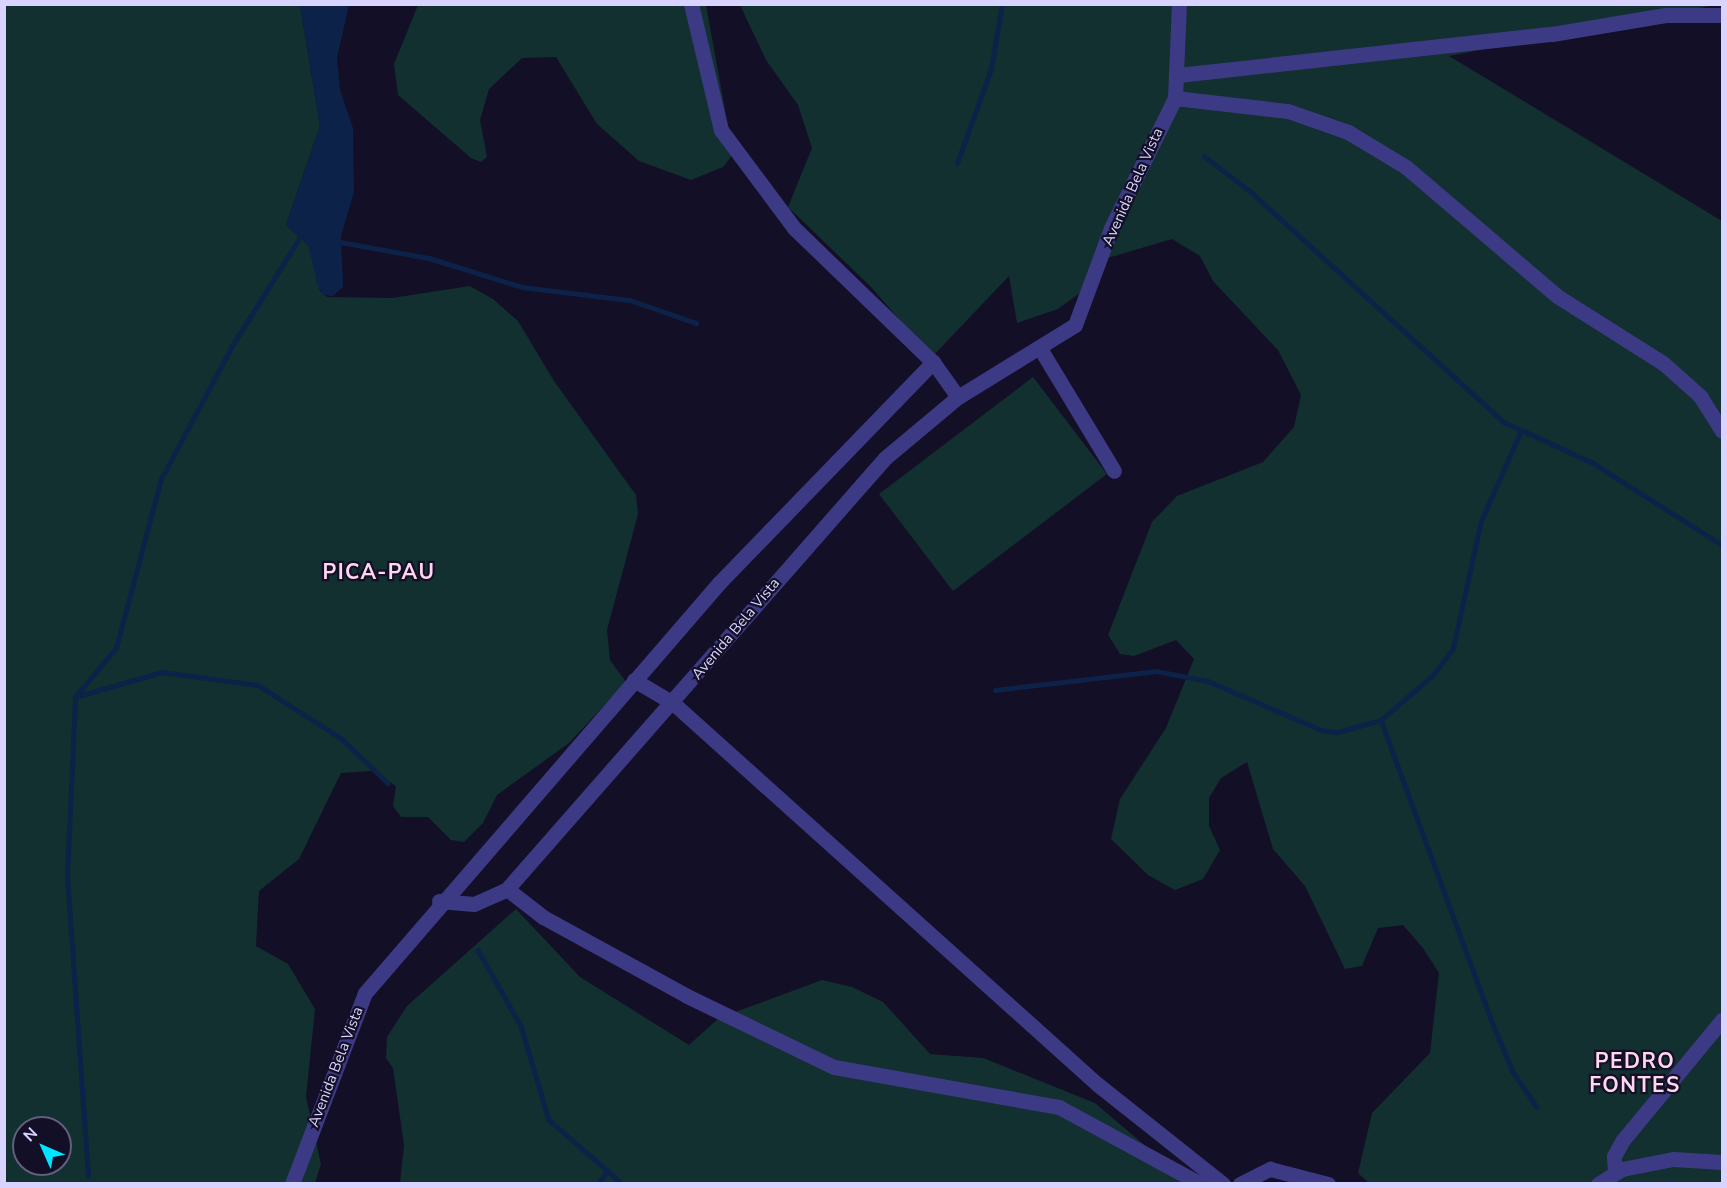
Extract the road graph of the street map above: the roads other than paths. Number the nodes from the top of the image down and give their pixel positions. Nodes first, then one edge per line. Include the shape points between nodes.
1 (691, 4) edge
2 (1179, 4) edge
3 (1722, 15) edge
4 (1178, 75) junction
5 (1175, 98) junction
6 (1041, 350) junction
7 (933, 362) junction
8 (958, 397) junction
9 (1722, 431) edge
10 (1114, 471) dead end
11 (634, 680) junction
12 (673, 703) junction
13 (507, 889) junction
14 (439, 901) junction
15 (1722, 1020) edge
16 (1722, 1162) edge
17 (1615, 1172) junction
18 (292, 1184) edge
19 (1200, 1184) edge
20 (1223, 1184) edge
21 (1240, 1184) edge
22 (1328, 1184) edge
23 (1598, 1184) edge

1 - 7 street via 721,130 794,228
2 - 4 street, Avenida Bela Vista
3 - 4 street via 1665,15 1552,34
4 - 5 street, Avenida Bela Vista
5 - 6 street, Avenida Bela Vista via 1111,228 1082,317
5 - 9 street via 1288,111 1348,132 1406,167 1557,296 1663,363 1700,396
6 - 8 street, Avenida Bela Vista
6 - 10 street
7 - 8 street
7 - 11 street, Avenida Bela Vista via 719,583
8 - 12 street, Avenida Bela Vista via 862,481
11 - 12 street
11 - 14 street, Avenida Bela Vista
12 - 13 street, Avenida Bela Vista
12 - 20 street via 1097,1084
13 - 14 street, Avenida Bela Vista via 474,904
13 - 19 street via 543,916 687,996 834,1067 1059,1107
14 - 18 street, Avenida Bela Vista via 365,993
15 - 17 street via 1623,1140 1614,1156
16 - 17 street via 1680,1158
17 - 23 street
21 - 22 street via 1270,1169

